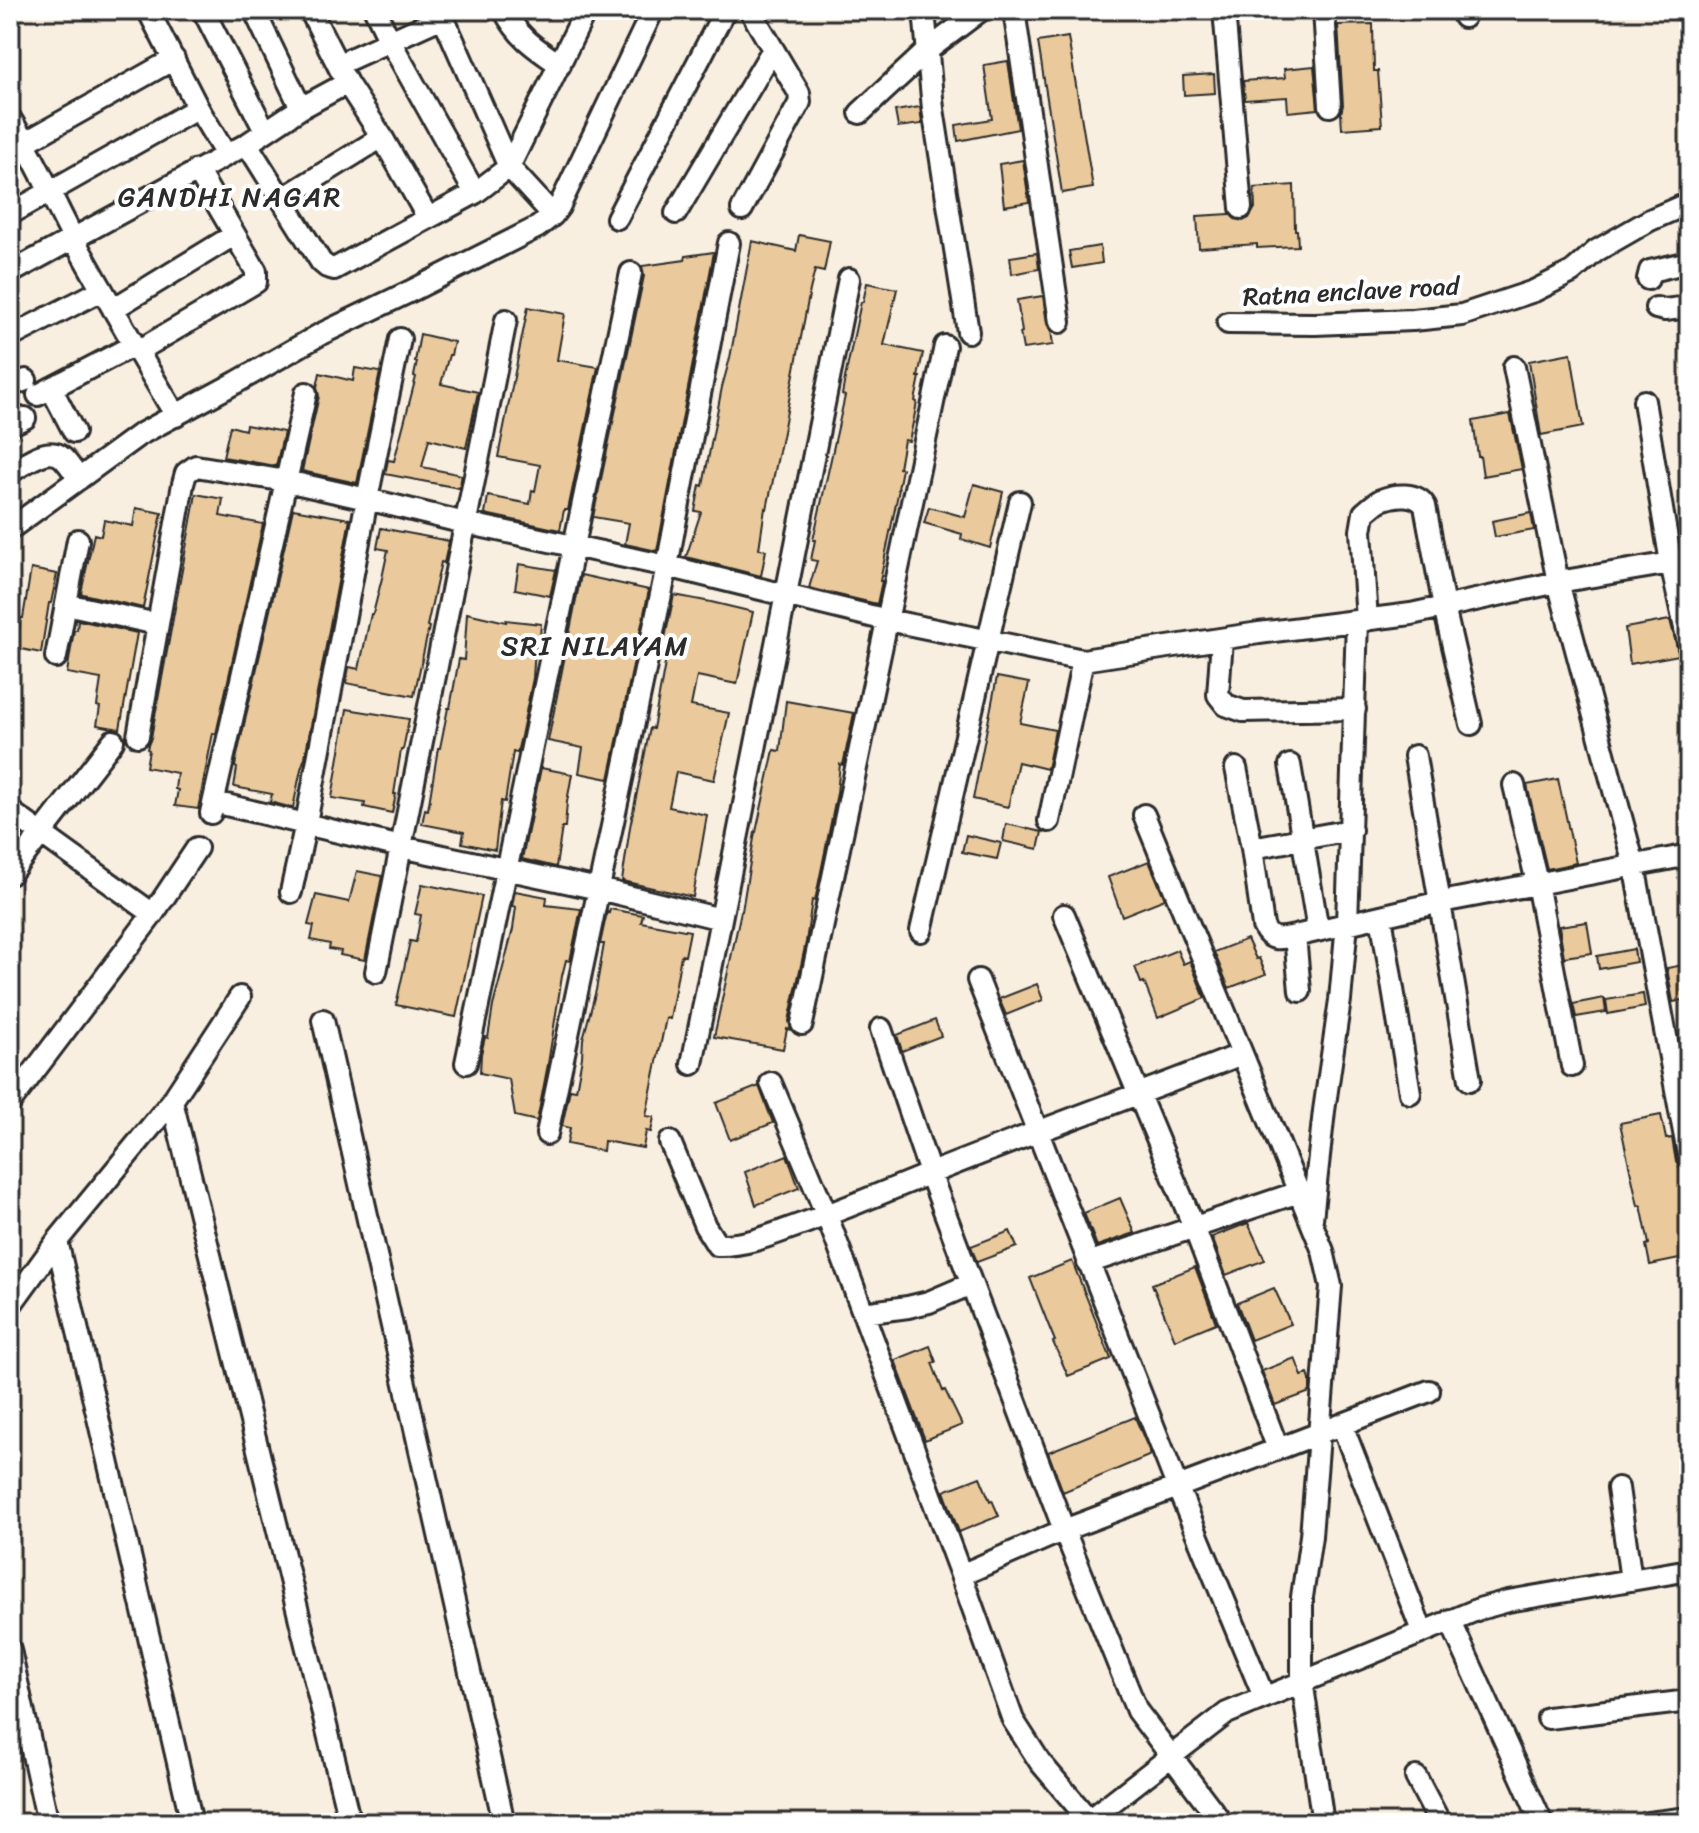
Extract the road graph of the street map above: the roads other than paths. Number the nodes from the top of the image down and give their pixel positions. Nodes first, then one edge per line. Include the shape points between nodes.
1 (148, 10) edge
2 (203, 10) edge
3 (254, 10) edge
4 (310, 10) edge
5 (375, 10) edge
6 (504, 10) edge
7 (586, 10) edge
8 (653, 10) edge
9 (725, 10) edge
10 (750, 10) edge
11 (924, 10) edge
12 (981, 10) edge
13 (1014, 10) edge
14 (1224, 10) edge
15 (1324, 10) edge
16 (441, 13) edge
17 (390, 41) junction
18 (773, 49) junction
19 (928, 50) junction
20 (174, 59) junction
21 (339, 64) junction
22 (560, 65) junction
23 (347, 83) junction
24 (1330, 106) dead end
25 (198, 108) junction
26 (301, 108) junction
27 (860, 113) dead end
28 (10, 118) edge
29 (265, 131) junction
30 (382, 137) junction
31 (247, 144) junction
32 (18, 147) edge
33 (226, 155) junction
34 (509, 167) junction
35 (197, 170) junction
36 (48, 192) junction
37 (475, 193) junction
38 (282, 199) junction
39 (1689, 203) edge
40 (1241, 208) dead end
41 (742, 209) dead end
42 (676, 213) dead end
43 (10, 214) edge
44 (553, 215) junction
45 (428, 218) junction
46 (617, 218) dead end
47 (234, 235) junction
48 (73, 238) junction
49 (729, 243) dead end
50 (1689, 262) edge
51 (10, 273) edge
52 (631, 273) dead end
53 (849, 279) dead end
54 (1648, 279) dead end
55 (102, 290) junction
56 (1689, 307) edge
57 (1656, 308) dead end
58 (113, 309) junction
59 (506, 320) dead end
60 (1060, 322) dead end
61 (1228, 323) dead end
62 (968, 332) dead end
63 (10, 337) edge
64 (400, 339) dead end
65 (945, 346) dead end
66 (136, 348) junction
67 (1514, 367) dead end
68 (31, 387) edge
69 (306, 393) dead end
70 (1644, 401) dead end
71 (176, 416) junction
72 (74, 432) dead end
73 (10, 472) edge
74 (79, 479) junction
75 (286, 481) junction
76 (367, 499) junction
77 (1020, 502) dead end
78 (465, 523) junction
79 (10, 529) edge
80 (78, 540) dead end
81 (574, 546) junction
82 (1680, 562) edge
83 (667, 566) junction
84 (1558, 582) junction
85 (786, 594) junction
86 (66, 604) junction
87 (1444, 607) junction
88 (887, 620) junction
89 (1362, 620) junction
90 (157, 624) junction
91 (1222, 639) junction
92 (989, 641) junction
93 (1689, 647) edge
94 (56, 657) dead end
95 (1083, 660) junction
96 (1355, 709) junction
97 (1471, 724) dead end
98 (138, 736) dead end
99 (113, 741) dead end
100 (1415, 756) dead end
101 (1290, 765) dead end
102 (1236, 768) dead end
103 (1514, 785) dead end
104 (10, 811) edge
105 (1144, 815) dead end
106 (1049, 821) dead end
107 (306, 823) junction
108 (1351, 830) junction
109 (41, 834) junction
110 (1303, 839) junction
111 (401, 847) junction
112 (197, 848) dead end
113 (1252, 848) junction
114 (1689, 855) edge
115 (1634, 865) junction
116 (507, 869) junction
117 (10, 874) edge
118 (1537, 883) junction
119 (599, 889) junction
120 (291, 892) dead end
121 (1441, 902) junction
122 (153, 914) junction
123 (1064, 915) dead end
124 (1381, 916) junction
125 (721, 919) junction
126 (1347, 923) junction
127 (1318, 930) junction
128 (921, 931) dead end
129 (1295, 936) junction
130 (376, 972) dead end
131 (978, 980) dead end
132 (1300, 991) dead end
133 (240, 997) dead end
134 (323, 1020) dead end
135 (802, 1024) dead end
136 (881, 1029) dead end
137 (1242, 1054) junction
138 (466, 1063) dead end
139 (692, 1064) dead end
140 (1572, 1066) dead end
141 (1470, 1080) dead end
142 (771, 1083) dead end
143 (1410, 1093) dead end
144 (1138, 1095) junction
145 (172, 1101) junction
146 (10, 1103) edge
147 (1037, 1131) junction
148 (547, 1134) dead end
149 (670, 1142) dead end
150 (1689, 1159) edge
151 (930, 1173) junction
152 (1299, 1192) junction
153 (827, 1216) junction
154 (1312, 1224) junction
155 (1194, 1227) junction
156 (57, 1241) junction
157 (1088, 1263) junction
158 (971, 1284) junction
159 (10, 1306) edge
160 (863, 1313) junction
161 (1429, 1391) dead end
162 (1342, 1425) junction
163 (1318, 1433) junction
164 (1278, 1449) junction
165 (1177, 1486) junction
166 (1618, 1488) dead end
167 (1064, 1530) junction
168 (1689, 1570) edge
169 (961, 1575) junction
170 (1631, 1580) junction
171 (1450, 1620) junction
172 (1422, 1631) junction
173 (10, 1650) edge
174 (1302, 1680) junction
175 (1264, 1697) junction
176 (1689, 1701) edge
177 (1548, 1718) dead end
178 (1170, 1755) junction
179 (1416, 1777) dead end
180 (1689, 1818) edge
181 (1087, 1822) edge
182 (48, 1823) edge
183 (192, 1823) edge
184 (350, 1823) edge
185 (504, 1823) edge
186 (1222, 1823) edge
187 (1323, 1823) edge
188 (1440, 1823) edge
189 (1542, 1823) edge
190 (1648, 1823) edge

1 - 20 street
2 - 29 street
3 - 26 street
4 - 21 street
5 - 17 street
6 - 22 street via 527,42
7 - 22 street
8 - 44 street
9 - 46 street
10 - 18 street
11 - 19 street
12 - 19 street
13 - 60 street
14 - 40 street
15 - 24 street
16 - 17 street
16 - 34 street
17 - 21 street
17 - 37 street
18 - 41 street via 800,102
18 - 42 street
19 - 27 street
19 - 62 street
20 - 25 street
20 - 32 street
21 - 23 street
22 - 34 street
23 - 26 street
23 - 30 street
25 - 33 street
25 - 36 street
26 - 29 street
28 - 32 street
29 - 31 street
30 - 38 street
30 - 45 street
31 - 33 street
31 - 38 street
32 - 36 street
33 - 35 street
34 - 37 street
34 - 44 street
35 - 47 street
35 - 48 street
36 - 43 street
36 - 48 street
37 - 45 street
38 - 45 street via 321,262 334,269
39 - 61 street, Ratna enclave road via 1650,220 1546,285 1462,315
44 - 71 street via 321,334
47 - 58 street
47 - 66 street via 256,271 256,282
48 - 51 street
48 - 55 street
49 - 83 street
50 - 54 street via 1650,271
52 - 81 street
53 - 85 street
55 - 58 street
55 - 63 street
56 - 57 street
58 - 66 street
59 - 78 street
64 - 76 street
65 - 88 street
66 - 68 street
66 - 71 street
67 - 84 street
68 - 72 street
69 - 75 street
70 - 82 street
71 - 74 street via 139,435
73 - 74 street via 54,453
74 - 79 street
75 - 76 street
75 - 90 street via 196,466 186,473
75 - 107 street via 212,807
76 - 78 street
76 - 107 street
77 - 92 street
78 - 81 street
78 - 111 street
80 - 86 street
81 - 83 street
81 - 116 street
82 - 84 street
82 - 93 street
83 - 85 street
83 - 119 street
84 - 87 street
84 - 115 street
85 - 88 street
85 - 125 street
86 - 90 street
86 - 94 street
87 - 89 street
87 - 89 street via 1425,506 1415,496 1395,496 1379,501 1362,519
87 - 97 street
88 - 92 street
88 - 135 street
89 - 91 street
89 - 96 street
90 - 98 street
91 - 95 street
91 - 96 street via 1218,695 1226,705 1243,711
92 - 95 street
92 - 128 street
95 - 106 street
96 - 108 street
99 - 109 street
100 - 121 street
101 - 110 street
102 - 113 street
103 - 118 street
104 - 109 street
105 - 137 street
107 - 111 street
107 - 120 street
108 - 110 street
108 - 126 street
109 - 117 street
109 - 122 street
110 - 113 street
110 - 127 street
111 - 116 street
111 - 130 street
112 - 122 street
113 - 129 street via 1263,926 1273,938
114 - 115 street
115 - 118 street
115 - 150 street
116 - 119 street
116 - 138 street
118 - 121 street
118 - 140 street
119 - 125 street
119 - 148 street
121 - 124 street
121 - 141 street
122 - 146 street
123 - 144 street
124 - 126 street
124 - 143 street
125 - 139 street
126 - 127 street
126 - 154 street
127 - 129 street
129 - 132 street
131 - 147 street
133 - 145 street
134 - 185 street
136 - 151 street
137 - 144 street
137 - 152 street
142 - 153 street
144 - 147 street
144 - 155 street
145 - 156 street
145 - 184 street
147 - 151 street
147 - 157 street
149 - 153 street via 717,1245 751,1243
151 - 153 street
151 - 158 street
152 - 154 street
152 - 155 street
153 - 160 street
154 - 163 street via 1331,1286
155 - 157 street
155 - 164 street
156 - 159 street
156 - 183 street
157 - 165 street
158 - 160 street via 929,1302
158 - 167 street
160 - 169 street
161 - 162 street
162 - 163 street
162 - 172 street
163 - 164 street
163 - 174 street via 1302,1597
164 - 165 street
165 - 167 street
165 - 175 street
166 - 170 street
167 - 169 street
167 - 178 street via 1137,1711
168 - 170 street
169 - 181 street via 1013,1720
170 - 171 street via 1508,1601
171 - 172 street
171 - 189 street
172 - 174 street
173 - 182 street
174 - 175 street
174 - 187 street
175 - 178 street via 1227,1713
176 - 177 street
178 - 181 street
178 - 186 street
179 - 188 street
180 - 190 street

